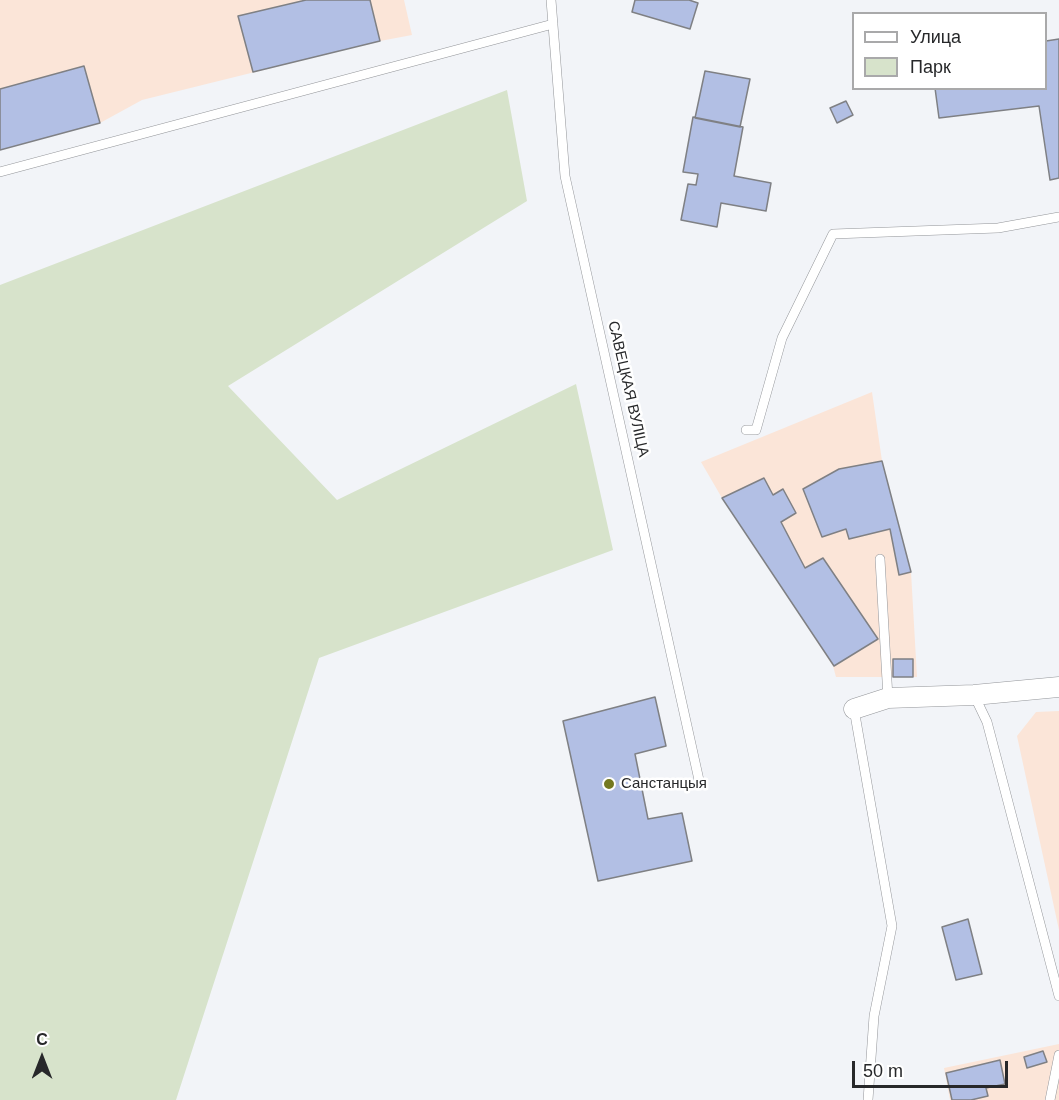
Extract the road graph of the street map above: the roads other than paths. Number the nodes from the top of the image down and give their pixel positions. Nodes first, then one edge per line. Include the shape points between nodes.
1 (551, 0) edge
2 (554, 24) junction
3 (0, 172) edge
4 (1059, 217) edge
5 (746, 430) dead end
6 (880, 559) dead end
7 (1059, 687) edge
8 (974, 695) junction
9 (888, 698) junction
10 (854, 709) joint
11 (699, 780) dead end
12 (1059, 996) edge
13 (1059, 1055) edge
14 (868, 1100) edge
15 (1050, 1100) edge

1 - 2 lane, САВЕЦКАЯ ВУЛІЦА
2 - 3 lane
2 - 11 lane, САВЕЦКАЯ ВУЛІЦА via 565,176
4 - 5 lane via 998,228 833,234 782,338 756,430
6 - 9 lane
7 - 8 street
8 - 9 street
8 - 12 lane via 987,723
9 - 10 street
10 - 14 lane via 892,926 874,1016
13 - 15 lane

